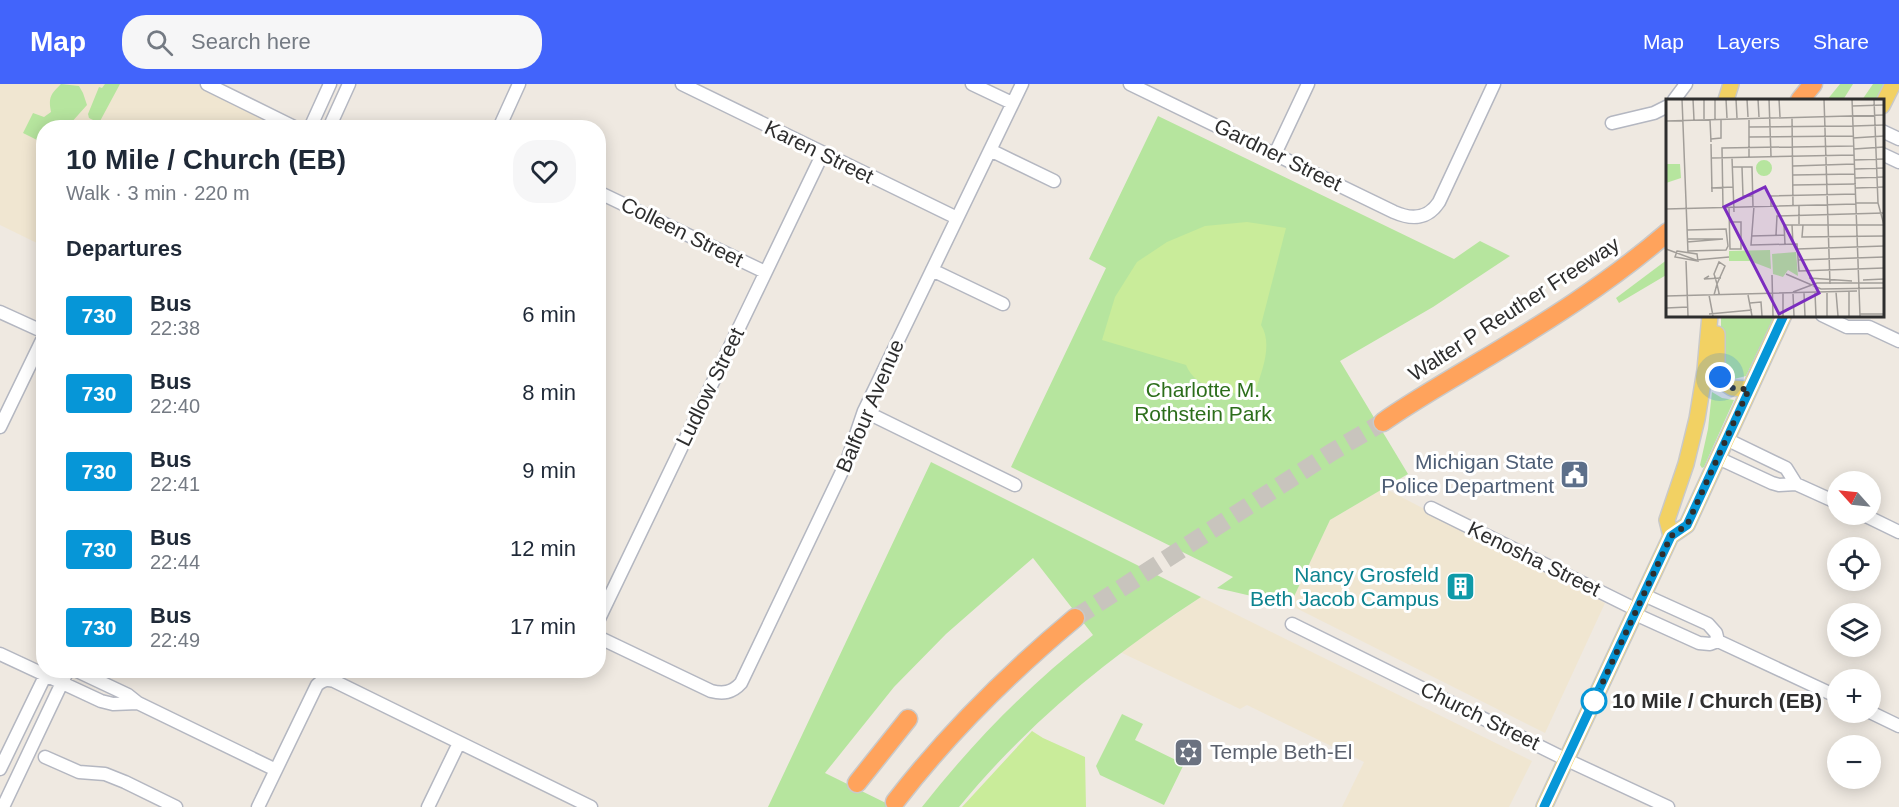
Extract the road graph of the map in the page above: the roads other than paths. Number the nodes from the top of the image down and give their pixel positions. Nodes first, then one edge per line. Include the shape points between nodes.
1 (207, 84) edge
2 (330, 84) edge
3 (350, 84) edge
4 (519, 84) edge
5 (682, 84) edge
6 (972, 84) edge
7 (1022, 84) edge
8 (1130, 84) edge
9 (1308, 84) edge
10 (1494, 84) edge
11 (1686, 84) edge
12 (1731, 84) edge
13 (1813, 84) edge
14 (1893, 84) edge
15 (1675, 99) edge
16 (1726, 99) edge
17 (1801, 99) edge
18 (1884, 102) edge
19 (1012, 104) junction
20 (1666, 107) edge
21 (280, 120) edge
22 (314, 120) edge
23 (333, 120) edge
24 (503, 120) edge
25 (1612, 123) dead end
26 (1884, 132) edge
27 (1899, 139) edge
28 (990, 150) junction
29 (823, 153) junction
30 (1275, 154) junction
31 (1884, 155) edge
32 (1899, 162) edge
33 (1054, 182) dead end
34 (606, 196) edge
35 (957, 218) junction
36 (1666, 234) edge
37 (932, 270) junction
38 (765, 272) junction
39 (1003, 304) dead end
40 (0, 312) edge
41 (1710, 316) edge
42 (1716, 316) edge
43 (1784, 316) edge
44 (1824, 316) edge
45 (1862, 316) edge
46 (1869, 327) junction
47 (36, 330) edge
48 (1899, 341) edge
49 (36, 351) edge
50 (1749, 389) junction
51 (864, 411) junction
52 (1383, 422) tunnel mouth
53 (0, 427) edge
54 (1726, 438) junction
55 (1718, 458) junction
56 (1796, 484) junction
57 (1016, 485) dead end
58 (1827, 498) edge
59 (1431, 508) dead end
60 (1881, 523) edge
61 (1899, 532) edge
62 (1671, 536) junction
63 (1644, 595) junction
64 (606, 604) edge
65 (1636, 612) junction
66 (1075, 618) tunnel mouth
67 (1292, 624) dead end
68 (606, 641) edge
69 (1718, 641) junction
70 (0, 654) edge
71 (36, 669) edge
72 (45, 678) edge
73 (61, 678) edge
74 (63, 678) edge
75 (92, 678) edge
76 (1827, 692) edge
77 (138, 703) junction
78 (1881, 717) edge
79 (908, 719) dead end
80 (1899, 726) edge
81 (459, 742) junction
82 (45, 757) dead end
83 (1567, 760) junction
84 (0, 769) edge
85 (276, 770) junction
86 (857, 783) dead end
87 (895, 802) dead end
88 (3, 807) edge
89 (176, 807) edge
90 (258, 807) edge
91 (428, 807) edge
92 (591, 807) edge
93 (1544, 807) edge
94 (1668, 807) edge

1 - 21 street
2 - 22 street
3 - 23 street
4 - 24 street
5 - 29 street, Karen Street
6 - 19 street
7 - 19 street, Balfour Avenue
8 - 30 street, Gardner Street
9 - 30 street
10 - 30 street, Gardner Street via 1439,202 1427,214 1412,218 1401,215
11 - 15 street
12 - 16 main road
13 - 17 highway
14 - 18 main road
19 - 28 street, Balfour Avenue
20 - 25 street
26 - 27 street
28 - 33 street
28 - 35 street, Balfour Avenue
29 - 35 street, Karen Street
29 - 38 street, Ludlow Street
31 - 32 street
34 - 38 street, Colleen Street
35 - 37 street, Balfour Avenue
36 - 52 highway, Walter P Reuther Freeway via 1626,267 1558,313
37 - 39 street
37 - 51 street, Balfour Avenue
38 - 64 street, Ludlow Street
40 - 47 street
41 - 62 main road via 1697,419 1667,520
42 - 50 main road via 1717,364 1722,381 1732,388
43 - 50 main road
44 - 46 street via 1847,327
45 - 46 street
46 - 48 street
49 - 53 street
50 - 54 main road
51 - 57 street
51 - 68 street, Balfour Avenue via 847,461 741,683 730,692 711,691
54 - 55 main road
54 - 56 street via 1786,468
55 - 56 street via 1772,483
55 - 62 main road via 1687,525
56 - 58 street
59 - 65 street, Kenosha Street
60 - 61 street
62 - 63 main road
63 - 65 main road
63 - 69 street, Kenosha Street via 1708,624
65 - 69 street, Kenosha Street via 1699,643
65 - 83 main road
66 - 87 highway via 968,716
67 - 83 street, Church Street
69 - 76 street, Kenosha Street
70 - 71 street
72 - 84 street
73 - 88 street
74 - 77 street via 101,701
75 - 77 street
77 - 85 street
78 - 80 street
79 - 86 highway
81 - 85 street via 327,680 316,685
81 - 91 street
81 - 92 street
82 - 89 street via 79,772 105,774
83 - 93 main road
83 - 94 street, Church Street
85 - 90 street

